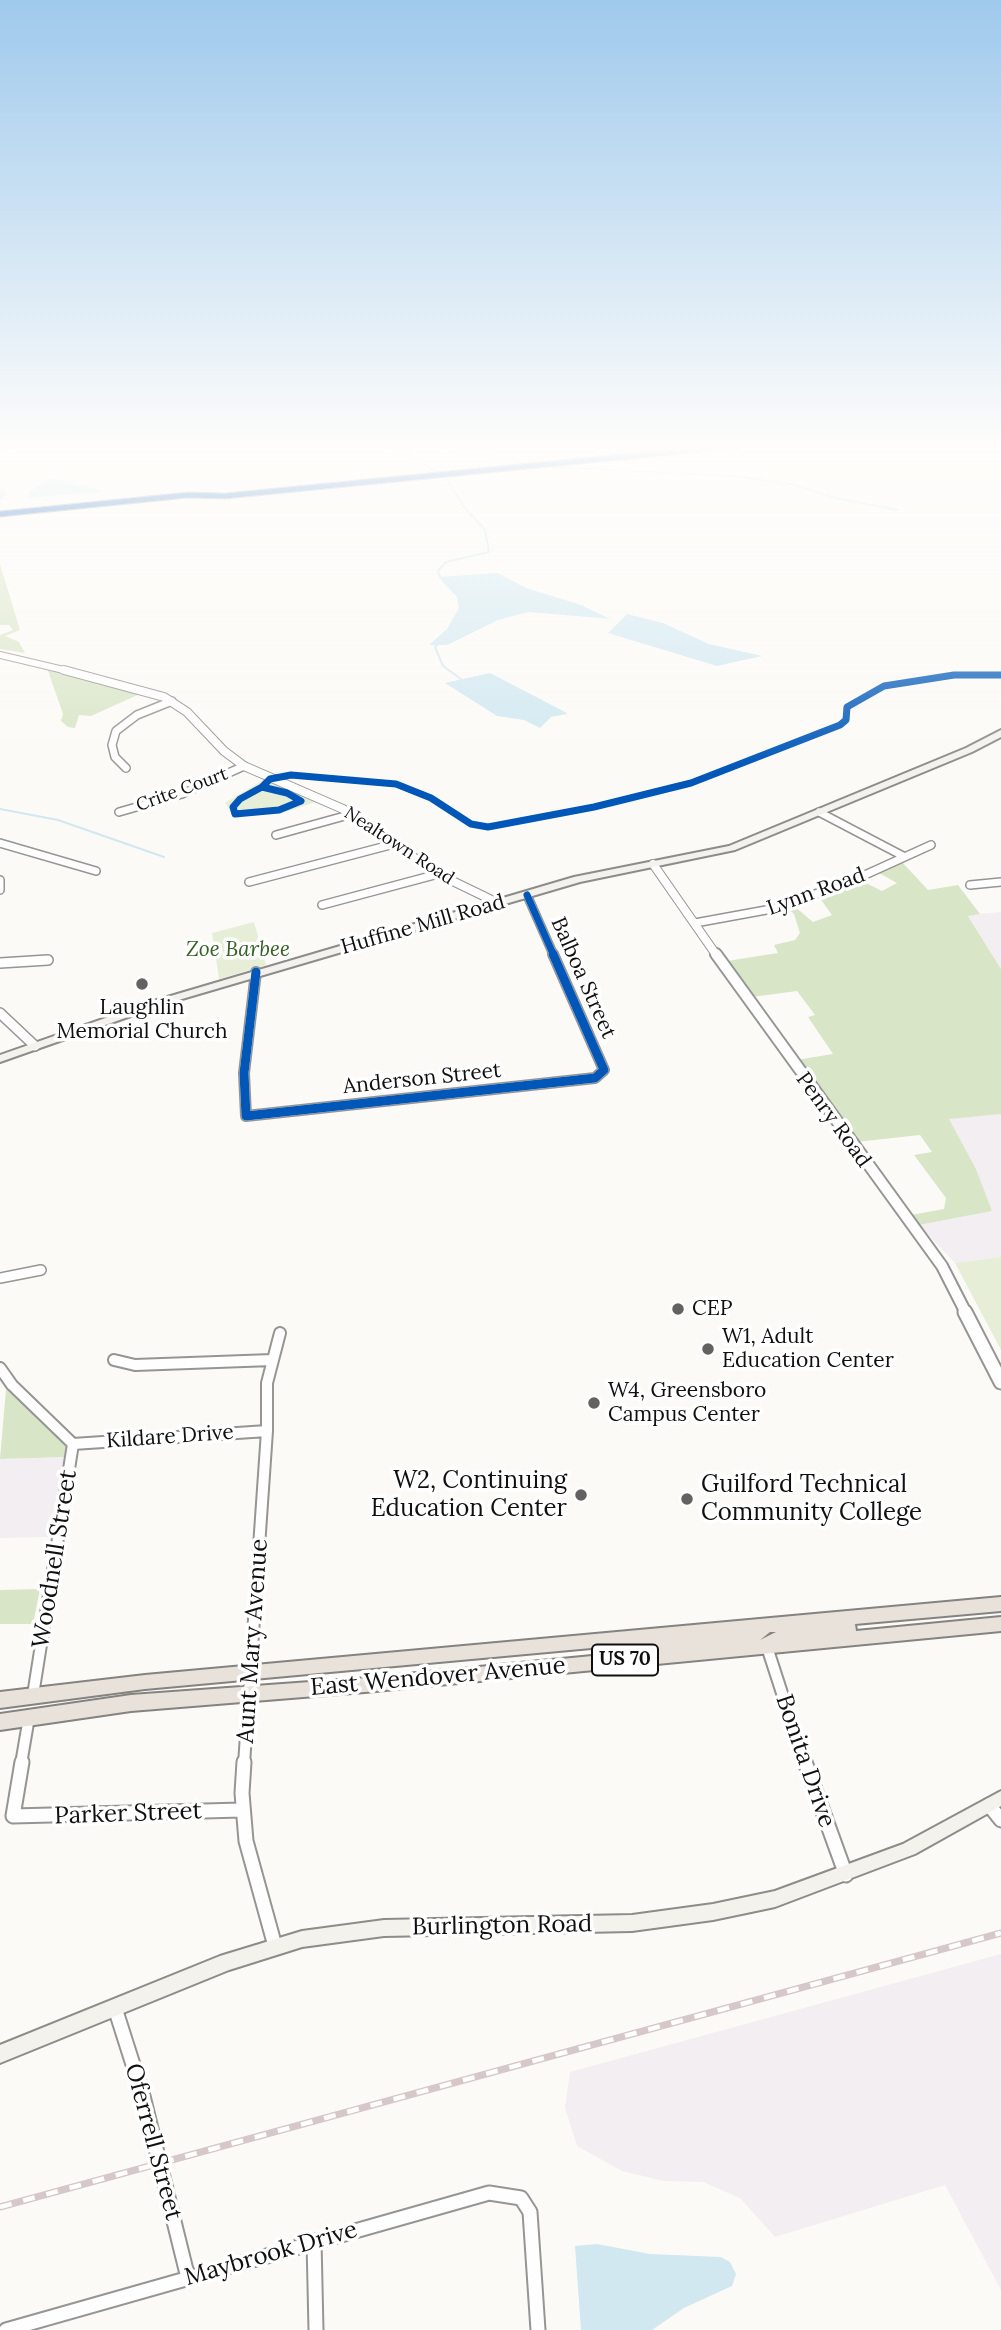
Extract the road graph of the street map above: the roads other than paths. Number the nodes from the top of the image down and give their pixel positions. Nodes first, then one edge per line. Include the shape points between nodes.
1 (0, 655) edge
2 (172, 701) junction
3 (1001, 733) edge
4 (244, 766) junction
5 (125, 768) dead end
6 (119, 812) dead end
7 (819, 812) junction
8 (352, 814) junction
9 (276, 835) dead end
10 (0, 843) edge
11 (394, 844) junction
12 (932, 845) dead end
13 (903, 856) junction
14 (653, 864) junction
15 (96, 871) dead end
16 (438, 874) junction
17 (1, 880) edge
18 (249, 882) dead end
19 (1001, 882) edge
20 (970, 886) dead end
21 (0, 890) edge
22 (527, 895) junction
23 (498, 903) junction
24 (322, 905) dead end
25 (695, 923) junction
26 (48, 960) dead end
27 (0, 963) edge
28 (256, 972) junction
29 (0, 1013) edge
30 (35, 1046) junction
31 (0, 1059) edge
32 (601, 1075) joint
33 (41, 1270) dead end
34 (0, 1278) edge
35 (280, 1333) dead end
36 (114, 1360) dead end
37 (272, 1360) junction
38 (1, 1371) edge
39 (1001, 1382) edge
40 (267, 1431) junction
41 (73, 1444) junction
42 (1001, 1604) edge
43 (903, 1614) junction
44 (1001, 1624) edge
45 (767, 1625) junction
46 (766, 1647) junction
47 (573, 1665) junction
48 (251, 1673) junction
49 (250, 1694) junction
50 (33, 1695) junction
51 (0, 1700) edge
52 (29, 1717) junction
53 (0, 1722) edge
54 (997, 1808) edge
55 (242, 1810) junction
56 (846, 1875) junction
57 (275, 1946) junction
58 (115, 2008) junction
59 (0, 2054) edge
60 (530, 2212) joint
61 (314, 2241) junction
62 (188, 2278) junction
63 (6, 2330) edge
64 (316, 2330) edge
65 (538, 2330) edge

1 - 2 street, Nealtown Road via 117,682
2 - 4 street, Nealtown Road
2 - 5 street via 137,715 116,730 112,745
3 - 7 main road, Huffine Mill Road
4 - 6 street, Crite Court via 182,794
4 - 8 street, Nealtown Road
7 - 13 street
7 - 14 main road, Huffine Mill Road via 713,854
8 - 9 street
8 - 11 street, Nealtown Road
10 - 15 street
11 - 16 street, Nealtown Road
11 - 18 street
12 - 13 street, Lynn Road
13 - 25 street, Lynn Road via 788,905
14 - 22 main road, Huffine Mill Road
14 - 25 street, Penry Road
16 - 23 street, Nealtown Road
16 - 24 street
17 - 21 street
19 - 20 street
22 - 23 main road, Huffine Mill Road
22 - 32 street, Balboa Street via 604,1070
23 - 28 main road, Huffine Mill Road
25 - 39 street, Penry Road via 818,1100 942,1266
26 - 27 street
28 - 30 main road, Huffine Mill Road
28 - 32 street, Anderson Street via 244,1073 246,1116
29 - 30 street
30 - 31 main road, Huffine Mill Road
33 - 34 street
35 - 37 street, Aunt Mary Avenue
36 - 37 street via 135,1365
37 - 40 street, Aunt Mary Avenue
38 - 41 street, Woodnell Street
40 - 41 street, Kildare Drive
40 - 48 street, Aunt Mary Avenue
41 - 50 street, Woodnell Street
42 - 43 highway, East Wendover Avenue / US 70
43 - 45 highway, East Wendover Avenue / US 70
43 - 46 highway via 873,1625 787,1634
44 - 46 highway, East Wendover Avenue / US 70
45 - 47 highway via 752,1636 610,1652
45 - 48 highway, East Wendover Avenue / US 70
46 - 47 highway, East Wendover Avenue / US 70
46 - 56 street, Bonita Drive
47 - 49 highway, East Wendover Avenue / US 70
48 - 49 street, Aunt Mary Avenue
48 - 50 highway, East Wendover Avenue / US 70
49 - 52 highway, East Wendover Avenue / US 70
49 - 55 street, Aunt Mary Avenue
50 - 51 highway, East Wendover Avenue / US 70
52 - 53 highway, East Wendover Avenue / US 70
52 - 55 street, Parker Street via 13,1816
54 - 56 main road, Burlington Road
55 - 57 street, Aunt Mary Avenue
56 - 57 main road, Burlington Road via 775,1899 632,1923 384,1928
57 - 58 main road, Burlington Road
58 - 59 main road, Burlington Road
58 - 62 street, Oferrell Street via 143,2096
60 - 61 street, Maybrook Drive via 521,2198 489,2193
60 - 65 street
61 - 62 street, Maybrook Drive
61 - 64 street
62 - 63 street, Maybrook Drive

